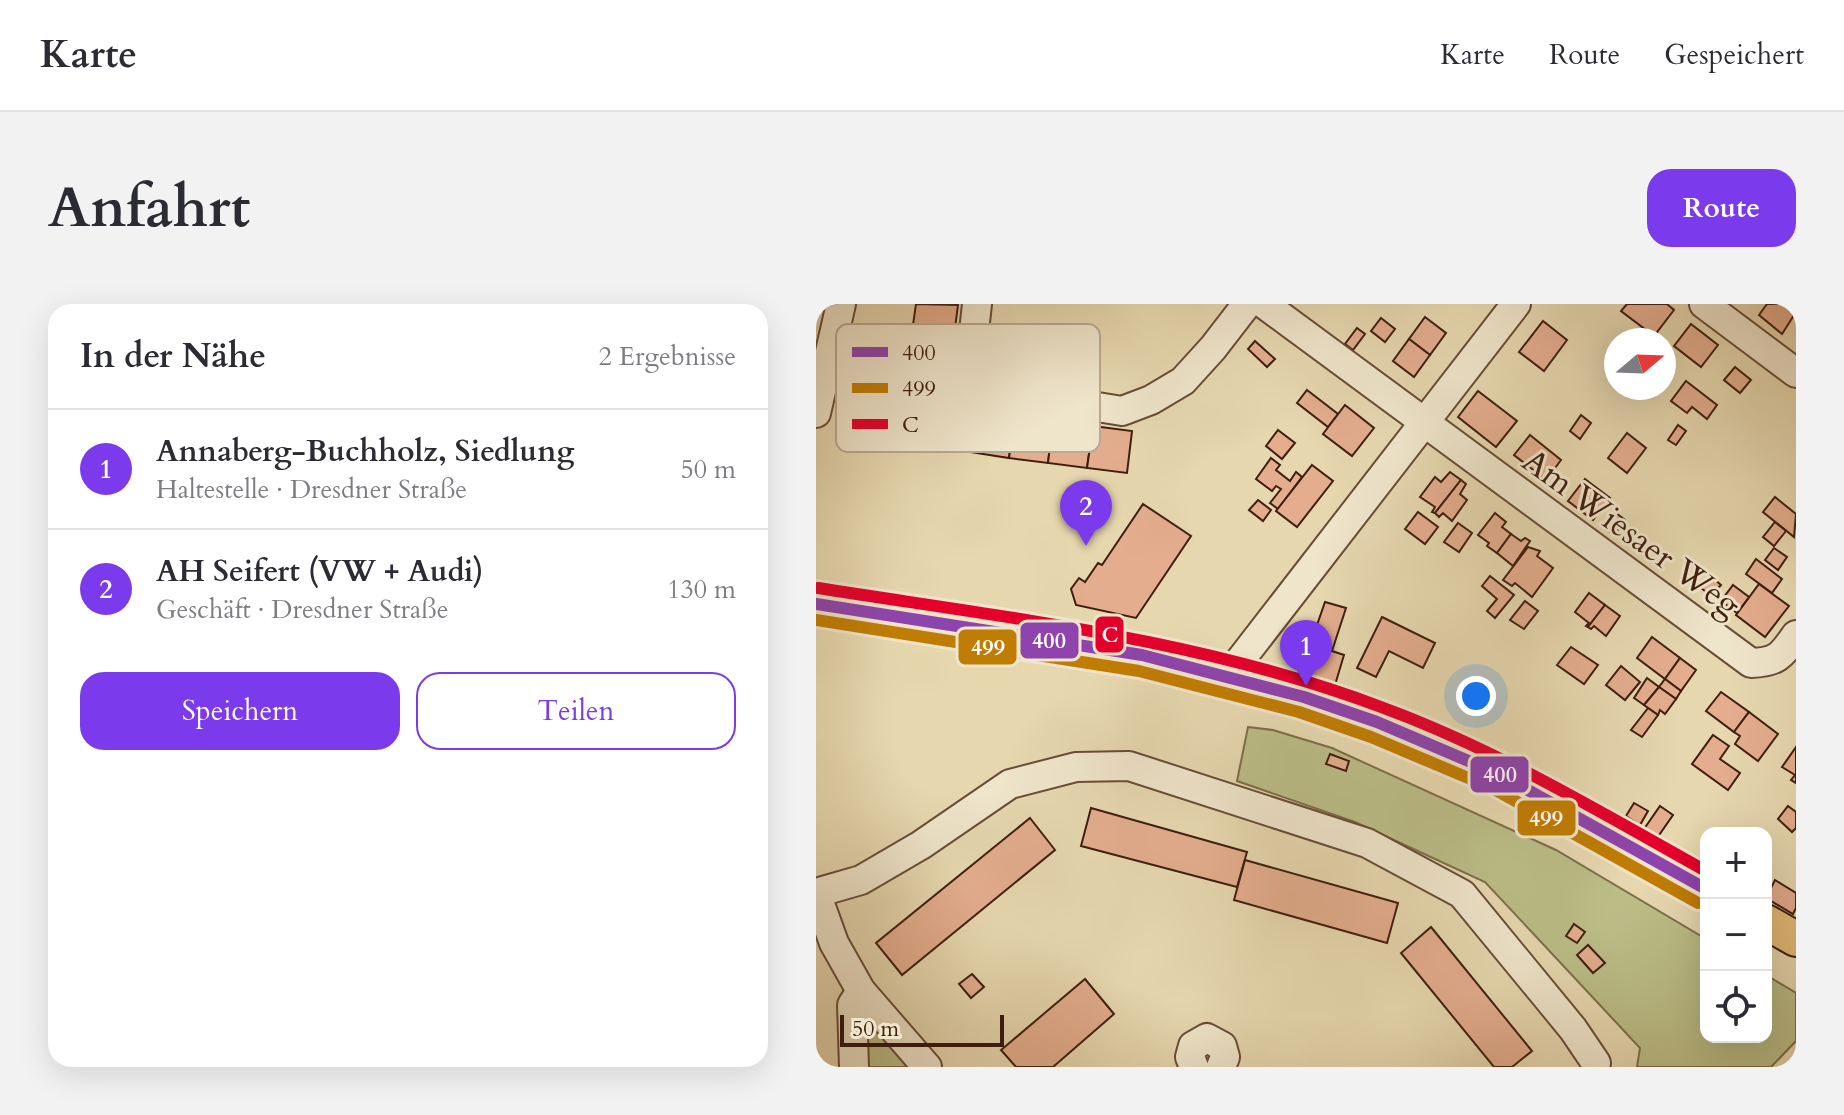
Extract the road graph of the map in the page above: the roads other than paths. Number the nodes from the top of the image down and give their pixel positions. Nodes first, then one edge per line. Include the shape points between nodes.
1 (841, 304) edge
2 (977, 304) edge
3 (1247, 304) edge
4 (1264, 304) edge
5 (1516, 304) edge
6 (1704, 304) edge
7 (836, 324) edge
8 (975, 324) edge
9 (836, 326) edge
10 (1796, 373) edge
11 (1100, 407) edge
12 (816, 413) edge
13 (1424, 424) junction
14 (816, 604) edge
15 (1796, 635) edge
16 (1228, 676) junction
17 (1700, 886) edge
18 (816, 893) edge
19 (1772, 925) edge
20 (1796, 939) edge
21 (861, 991) junction
22 (1596, 1063) dead end
23 (1192, 1066) edge
24 (854, 1067) edge
25 (927, 1067) edge
26 (1221, 1067) edge

1 - 7 street
2 - 8 street
3 - 11 street via 1183,381 1122,411
4 - 13 street, Am Wiesaer Weg
5 - 13 street
6 - 10 street
9 - 12 street
13 - 15 street, Am Wiesaer Weg via 1751,663 1771,662
13 - 16 street
14 - 16 main road via 1072,642
16 - 17 main road via 1377,722 1499,774
18 - 21 street via 834,943
18 - 22 street via 861,880 1010,784 1076,767 1129,766 1367,843 1462,894
19 - 20 main road
21 - 24 street via 852,1005
21 - 25 street
23 - 26 street via 1190,1051 1207,1038 1222,1046

